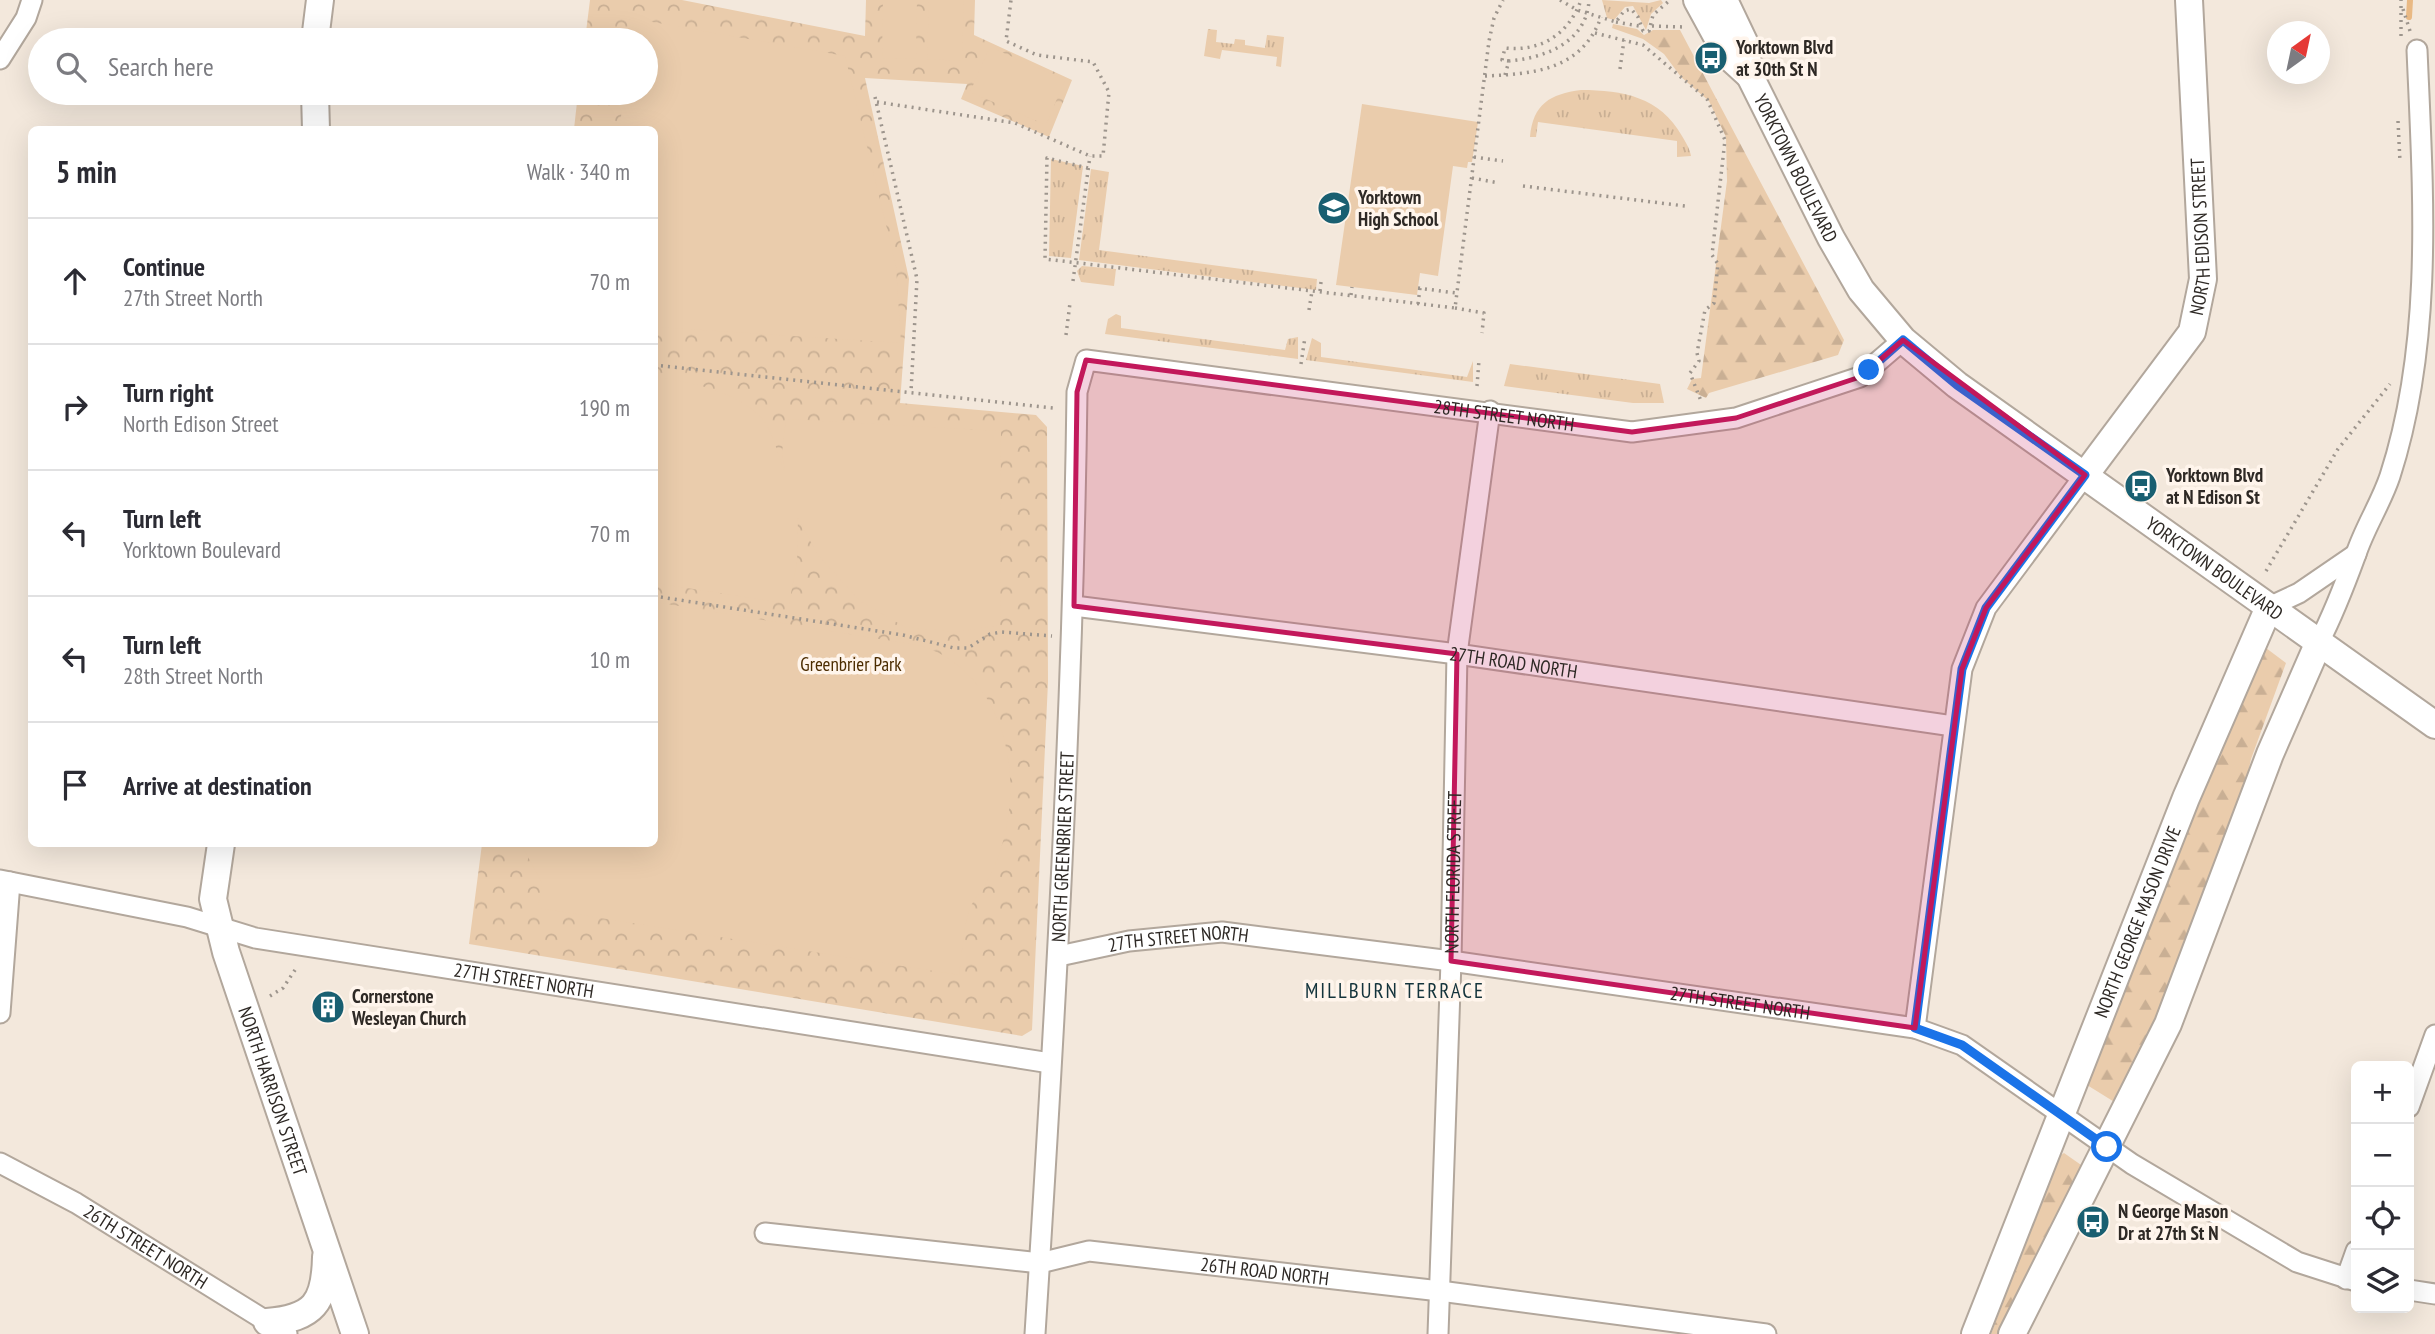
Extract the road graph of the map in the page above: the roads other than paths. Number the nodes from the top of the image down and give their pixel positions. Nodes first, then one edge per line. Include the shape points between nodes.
1 (32, 0) edge
2 (320, 0) edge
3 (1698, 0) edge
4 (1724, 0) edge
5 (2189, 0) edge
6 (316, 28) edge
7 (2409, 48) road end
8 (0, 59) edge
9 (1749, 75) junction
10 (315, 105) edge
11 (316, 126) edge
12 (1903, 340) junction
13 (1086, 360) joint
14 (1490, 411) junction
15 (2085, 475) junction
16 (2356, 554) junction
17 (1074, 606) junction
18 (2269, 607) junction
19 (2319, 642) junction
20 (1457, 654) junction
21 (2435, 725) edge
22 (1953, 726) junction
23 (220, 847) edge
24 (5, 881) edge
25 (220, 928) junction
26 (1059, 956) junction
27 (1451, 961) junction
28 (0, 1013) edge
29 (1915, 1028) junction
30 (2435, 1035) edge
31 (1050, 1063) junction
32 (2414, 1093) edge
33 (2061, 1112) junction
34 (2107, 1147) junction
35 (0, 1163) edge
36 (765, 1233) dead end
37 (326, 1248) junction
38 (1040, 1263) junction
39 (2351, 1280) edge
40 (1440, 1291) junction
41 (2414, 1291) edge
42 (2435, 1294) edge
43 (277, 1328) edge
44 (355, 1334) edge
45 (1035, 1334) edge
46 (1438, 1334) edge
47 (1766, 1334) edge
48 (1975, 1334) edge
49 (2012, 1334) edge

1 - 8 street
2 - 6 street
3 - 9 street, YORKTOWN BOULEVARD via 1727,55
4 - 9 street, YORKTOWN BOULEVARD via 1745,44
5 - 15 street, NORTH EDISON STREET via 2203,279 2192,332
7 - 16 street via 2423,172 2418,335 2390,477
9 - 12 street, YORKTOWN BOULEVARD via 1861,290
10 - 11 street
12 - 14 street, 28TH STREET NORTH via 1860,377 1736,418 1632,432
12 - 15 street, YORKTOWN BOULEVARD via 1957,385
13 - 14 street, 28TH STREET NORTH
13 - 17 street, NORTH GREENBRIER STREET via 1077,392
14 - 20 street, NORTH FLORIDA STREET
15 - 18 street, YORKTOWN BOULEVARD
15 - 22 street, NORTH EDISON STREET via 1986,608 1962,669
16 - 18 street via 2299,593
16 - 19 street
17 - 20 street, 27TH ROAD NORTH
17 - 26 street, NORTH GREENBRIER STREET
18 - 19 street, YORKTOWN BOULEVARD
18 - 33 street, NORTH GEORGE MASON DRIVE via 2186,798
19 - 21 street, YORKTOWN BOULEVARD
19 - 34 street via 2270,754 2168,1024
20 - 22 street, 27TH ROAD NORTH
20 - 27 street, NORTH FLORIDA STREET
22 - 29 street, NORTH EDISON STREET
23 - 25 street, NORTH HARRISON STREET via 213,899
24 - 25 street, 27TH STREET NORTH via 187,917
24 - 28 street
25 - 31 street, 27TH STREET NORTH via 255,938
25 - 37 street, NORTH HARRISON STREET
26 - 27 street, 27TH STREET NORTH via 1129,941 1222,932
26 - 31 street, NORTH GREENBRIER STREET
27 - 29 street, 27TH STREET NORTH
27 - 40 street, NORTH FLORIDA STREET
29 - 33 street, 27TH STREET NORTH via 1962,1045
30 - 32 street
31 - 38 street, NORTH GREENBRIER STREET
33 - 34 street, 27TH STREET NORTH
33 - 48 street, NORTH GEORGE MASON DRIVE
34 - 39 street, 27TH STREET NORTH via 2297,1262
34 - 49 street
35 - 43 street, 26TH STREET NORTH via 75,1203
36 - 38 street, 26TH ROAD NORTH
37 - 43 street via 325,1285 317,1305
37 - 44 street, NORTH HARRISON STREET
38 - 40 street, 26TH ROAD NORTH via 1088,1251
38 - 45 street, NORTH GREENBRIER STREET
40 - 46 street, NORTH FLORIDA STREET
40 - 47 street, 26TH ROAD NORTH
41 - 42 street

